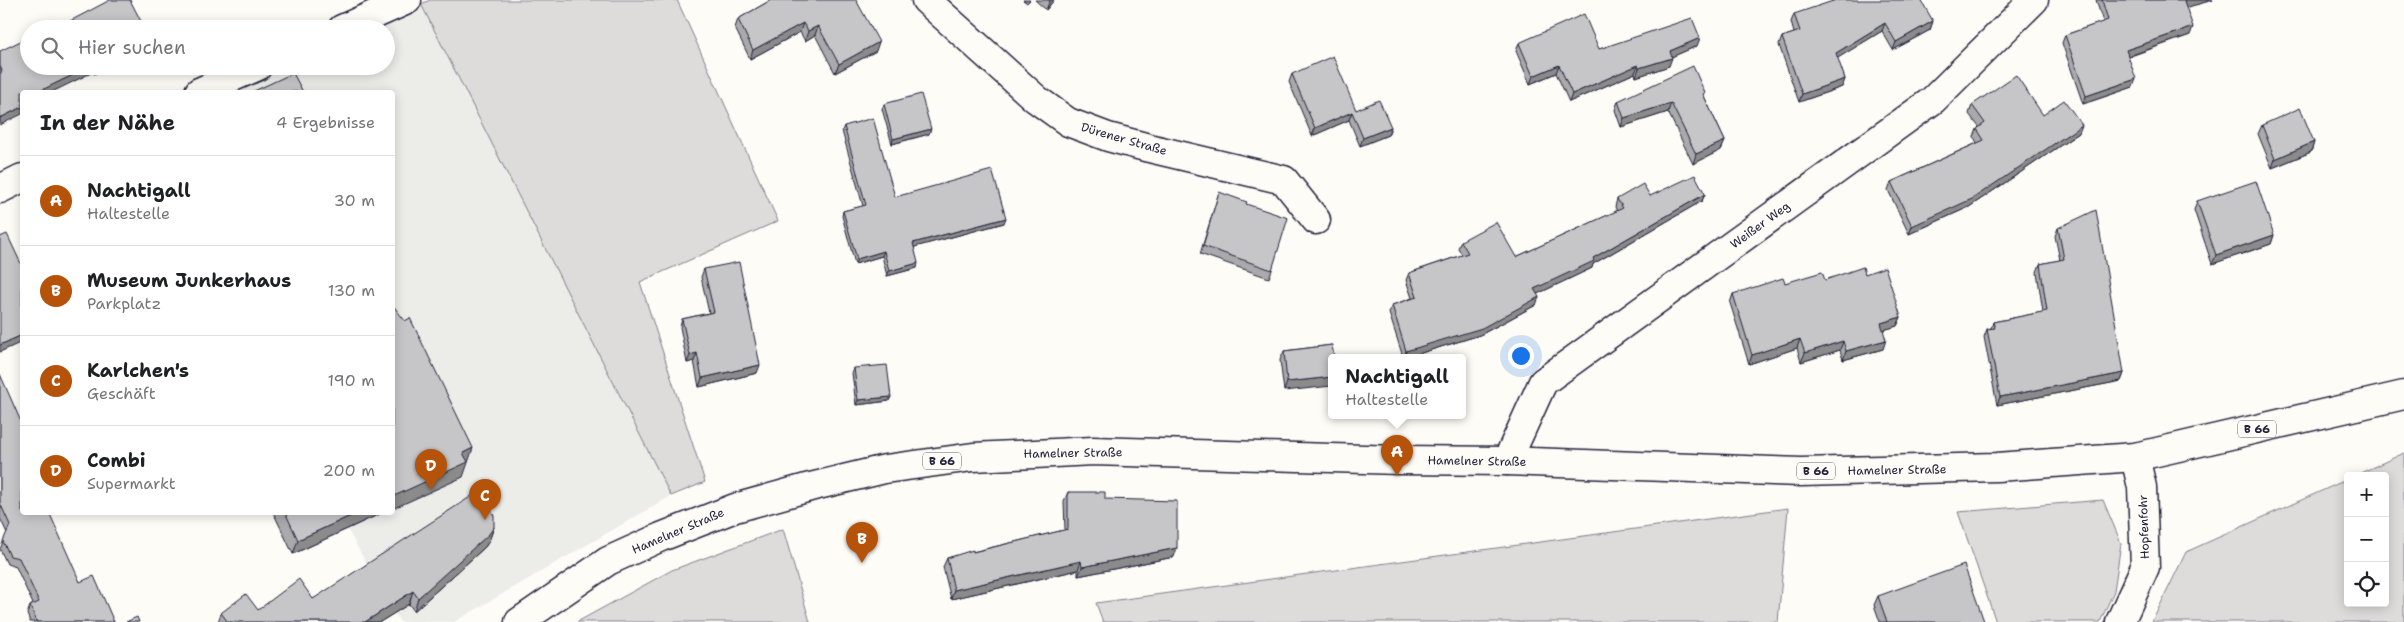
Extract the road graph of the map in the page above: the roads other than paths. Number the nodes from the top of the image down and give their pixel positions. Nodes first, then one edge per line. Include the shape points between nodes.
1 (407, 0) edge
2 (926, 0) edge
3 (2034, 0) edge
4 (362, 20) edge
5 (238, 75) edge
6 (204, 90) edge
7 (20, 179) edge
8 (0, 189) edge
9 (1316, 220) dead end
10 (2404, 395) edge
11 (2135, 456) junction
12 (1507, 461) junction
13 (519, 622) edge
14 (2120, 622) edge

1 - 4 main road
2 - 9 main road, Dürener Straße via 1036,98 1068,122 1132,144 1284,180
3 - 12 main road, Weißer Weg via 1933,100 1542,382
5 - 6 main road
7 - 8 main road
10 - 11 main road, Hamelner Straße / B 66
11 - 12 main road, Hamelner Straße / B 66 via 1997,467 1801,472
11 - 14 main road, Hopfenfohr via 2142,487 2146,566
12 - 13 main road, Hamelner Straße / B 66 via 1093,451 973,457 884,469 734,508 661,537 608,562

